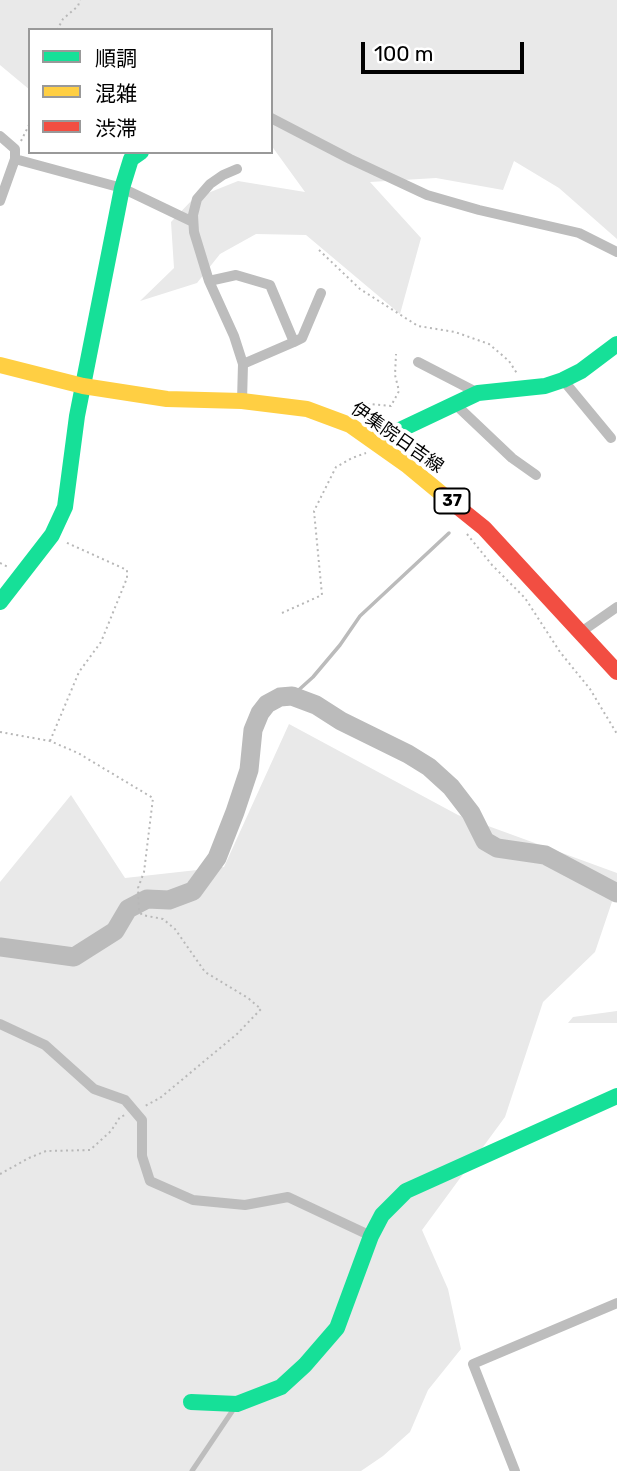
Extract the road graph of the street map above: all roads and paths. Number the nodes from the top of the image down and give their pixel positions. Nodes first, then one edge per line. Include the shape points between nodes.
1 (80, 0) edge
2 (58, 28) edge
3 (273, 119) edge
4 (28, 127) edge
5 (0, 136) edge
6 (15, 154) junction
7 (138, 154) edge
8 (237, 169) dead end
9 (122, 188) junction
10 (0, 201) edge
11 (193, 222) junction
12 (319, 250) dead end
13 (617, 252) edge
14 (209, 281) junction
15 (321, 293) dead end
16 (294, 342) junction
17 (617, 344) edge
18 (396, 354) dead end
19 (418, 362) dead end
20 (243, 364) junction
21 (0, 365) edge
22 (563, 380) junction
23 (83, 386) junction
24 (526, 388) junction
25 (478, 393) junction
26 (242, 401) junction
27 (454, 403) junction
28 (350, 425) junction
29 (611, 438) dead end
30 (378, 444) junction
31 (536, 475) dead end
32 (463, 529) dead end
33 (51, 535) junction
34 (0, 602) edge
35 (617, 607) edge
36 (282, 613) dead end
37 (580, 632) junction
38 (617, 672) edge
39 (0, 732) edge
40 (617, 734) edge
41 (50, 741) junction
42 (0, 1024) edge
43 (613, 1102) edge
44 (135, 1112) junction
45 (0, 1174) edge
46 (372, 1236) junction
47 (617, 1303) edge
48 (191, 1402) dead end
49 (237, 1405) junction
50 (192, 1471) edge
51 (515, 1471) edge

1 - 2 path
3 - 13 street via 428,195 579,233
4 - 6 path
5 - 6 street
6 - 9 street
6 - 10 street
7 - 9 street via 131,159
8 - 11 street via 210,184 197,199
9 - 11 street
9 - 23 street
11 - 14 street
12 - 24 path via 360,289 418,326 489,344 509,361
14 - 16 street via 236,275 270,285
14 - 20 street
15 - 16 street via 302,338
16 - 20 street
17 - 22 street
18 - 28 path via 399,391 391,406 369,404
19 - 25 street
20 - 26 street
21 - 23 street, 伊集院日吉線 / 37
22 - 24 street
22 - 29 street
23 - 26 street, 伊集院日吉線 / 37 via 167,399
23 - 33 street via 65,507
24 - 25 street
25 - 27 street
26 - 28 street, 伊集院日吉線 / 37 via 307,409
27 - 30 street
27 - 31 street
28 - 30 street, 伊集院日吉線 / 37
30 - 36 path via 331,474 314,511 322,595
30 - 37 street, 伊集院日吉線 / 37 via 484,528
32 - 40 path via 525,598
33 - 34 street
33 - 41 path via 127,570 127,578 101,642 79,672
35 - 37 street
37 - 38 street, 伊集院日吉線 / 37
39 - 41 path
41 - 44 path via 153,798 138,888 139,911 163,919 205,972 261,1009 160,1098
42 - 44 street via 45,1045 94,1089 125,1100
43 - 46 street via 406,1191 382,1214
44 - 45 path via 120,1117 90,1150 46,1151
44 - 46 street via 142,1121 142,1156 150,1181 193,1200 245,1205 288,1197
46 - 49 street via 337,1328 281,1387
47 - 51 street via 473,1364
48 - 49 street
49 - 50 lane

